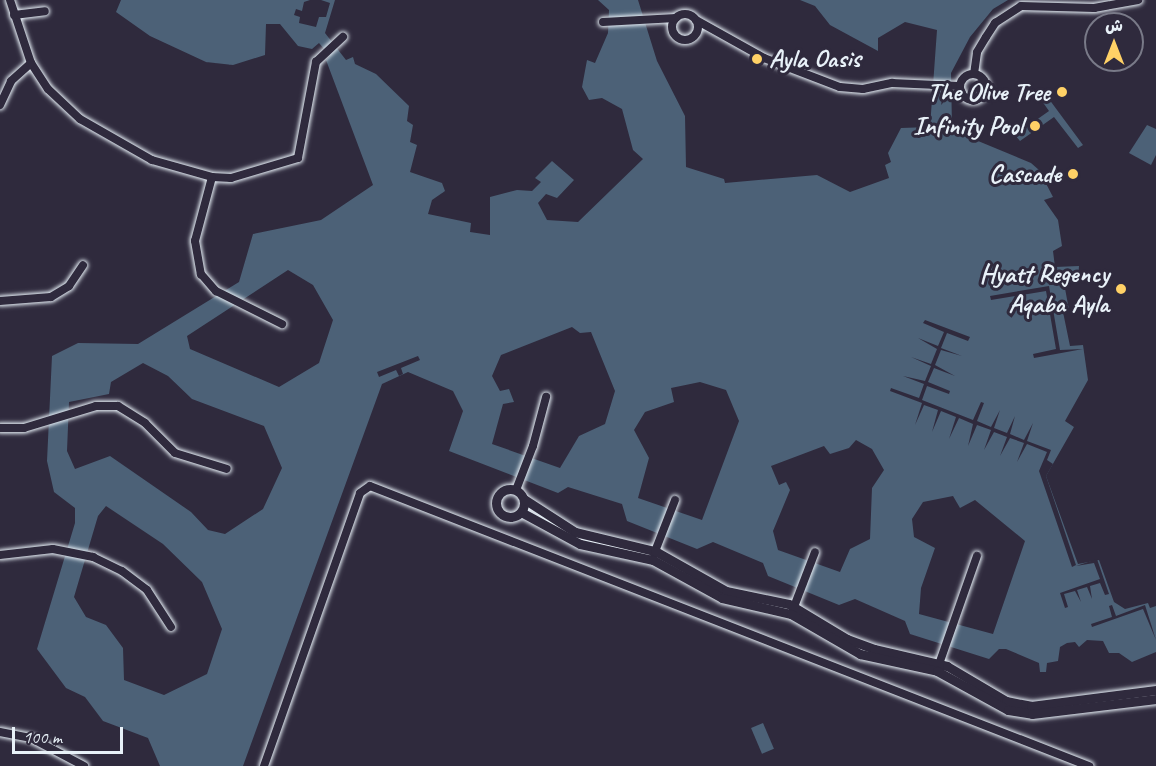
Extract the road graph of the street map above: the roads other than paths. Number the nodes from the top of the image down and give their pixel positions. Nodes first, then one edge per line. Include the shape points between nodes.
1 (10, 0) edge
2 (1138, 0) edge
3 (45, 11) dead end
4 (14, 15) junction
5 (676, 18) junction
6 (696, 20) junction
7 (603, 22) dead end
8 (653, 22) junction
9 (673, 30) junction
10 (717, 35) junction
11 (343, 37) dead end
12 (691, 38) junction
13 (31, 63) junction
14 (974, 74) junction
15 (958, 85) junction
16 (0, 105) edge
17 (212, 177) junction
18 (83, 265) dead end
19 (0, 301) edge
20 (282, 324) dead end
21 (546, 397) dead end
22 (0, 428) edge
23 (227, 469) dead end
24 (518, 485) junction
25 (524, 499) junction
26 (675, 500) dead end
27 (521, 512) junction
28 (655, 552) junction
29 (815, 552) dead end
30 (0, 555) edge
31 (977, 556) dead end
32 (793, 610) junction
33 (171, 627) dead end
34 (938, 667) junction
35 (1156, 690) edge
36 (1145, 696) junction
37 (1156, 699) edge
38 (0, 732) edge
39 (84, 766) edge
40 (264, 766) edge
41 (1089, 766) edge

1 - 4 street
2 - 14 street via 1094,8 1021,6 990,30 977,52
3 - 4 street
4 - 13 street
5 - 6 street via 686,14
5 - 8 street
5 - 9 street
6 - 10 street
6 - 12 street via 698,30
7 - 8 street
8 - 9 street
9 - 12 street via 678,37
10 - 12 street
10 - 15 street via 800,74 840,87 930,82
11 - 17 street via 316,62 298,158 231,178
13 - 16 street via 11,81
13 - 17 street via 61,102 100,132 152,160
14 - 15 street via 964,77
14 - 15 street via 986,83 981,98 967,100
17 - 20 street via 197,230 195,257 201,274 216,291
18 - 19 street via 69,286 51,297
21 - 24 street
22 - 23 street via 24,428 96,406 118,406 146,423 175,453
24 - 25 street
24 - 27 street via 502,491 496,508 508,517
25 - 27 street
25 - 28 street via 575,532
26 - 28 street
27 - 28 street via 580,543
28 - 32 street via 719,588
29 - 32 street
30 - 33 street via 64,550 93,557 122,571 147,590
31 - 34 street
32 - 34 street via 865,647
34 - 36 street via 994,696 1030,706
35 - 36 street
36 - 37 street
38 - 39 street via 31,738
40 - 41 street via 360,493 370,486

